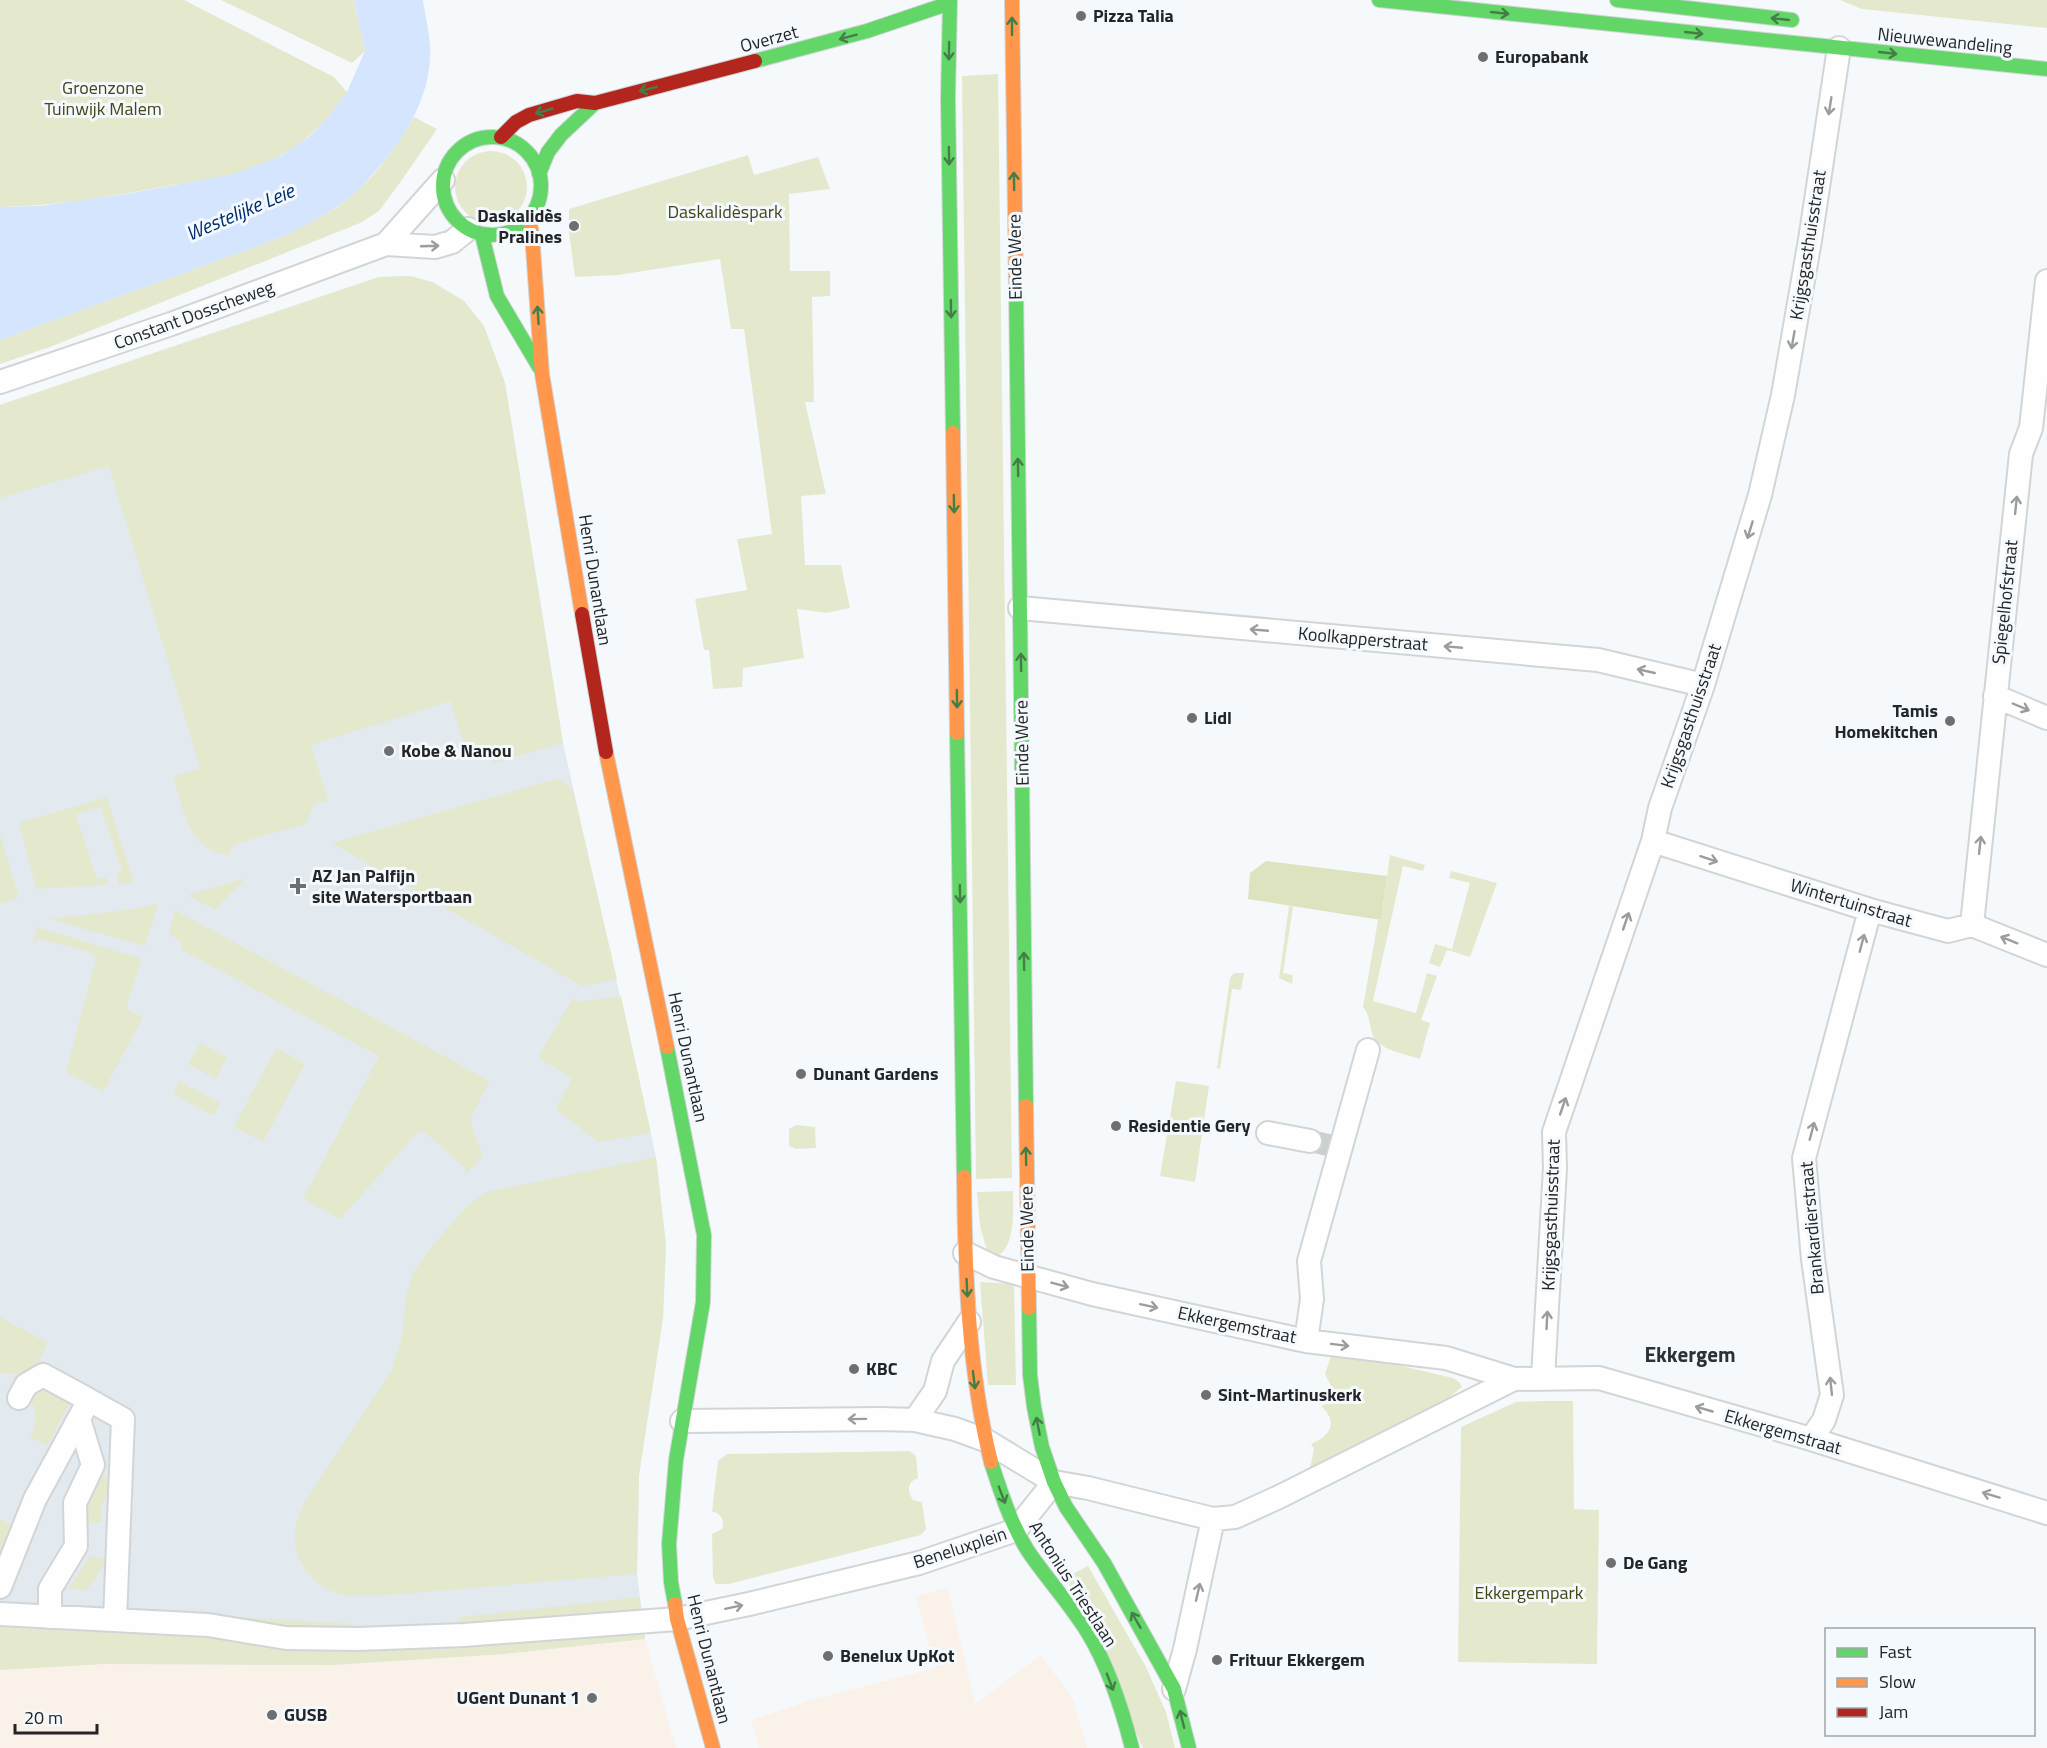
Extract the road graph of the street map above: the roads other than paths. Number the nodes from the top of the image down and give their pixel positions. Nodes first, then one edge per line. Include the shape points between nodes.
1 (1012, 0) edge
2 (1379, 0) edge
3 (953, 1) edge
4 (1624, 1) edge
5 (1744, 7) edge
6 (1548, 18) junction
7 (1801, 21) dead end
8 (1740, 38) junction
9 (1911, 39) dead end
10 (1839, 48) junction
11 (2047, 69) edge
12 (595, 103) junction
13 (501, 138) junction
14 (539, 174) junction
15 (443, 180) junction
16 (529, 219) junction
17 (475, 232) junction
18 (387, 244) junction
19 (2047, 281) edge
20 (542, 374) junction
21 (0, 382) edge
22 (1020, 608) junction
23 (1703, 685) junction
24 (1995, 696) junction
25 (2047, 718) edge
26 (1653, 841) junction
27 (1870, 910) junction
28 (1972, 925) junction
29 (2047, 955) edge
30 (1368, 1050) dead end
31 (1268, 1133) dead end
32 (1310, 1141) tunnel mouth
33 (965, 1253) junction
34 (1028, 1276) junction
35 (969, 1322) junction
36 (1306, 1341) junction
37 (1543, 1378) junction
38 (1514, 1379) junction
39 (19, 1398) dead end
40 (84, 1409) junction
41 (915, 1420) junction
42 (682, 1421) junction
43 (1811, 1439) junction
44 (985, 1440) junction
45 (1054, 1482) junction
46 (2047, 1513) edge
47 (1213, 1519) junction
48 (1016, 1530) junction
49 (0, 1587) edge
50 (0, 1614) edge
51 (50, 1617) junction
52 (677, 1619) junction
53 (115, 1620) junction
54 (1174, 1689) junction
55 (713, 1748) edge
56 (1132, 1748) edge
57 (1189, 1748) edge

22 -> 1 main road, Einde Were
2 -> 6 main road, Nieuwewandeling
3 -> 12 main road, Overzet via 869,31
3 -> 33 main road via 948,88
4 - 5 main road, Nieuwewandeling
4 - 6 main road, Nieuwewandeling via 1613,13 1555,7
7 -> 5 main road, Nieuwewandeling
5 - 8 main road
6 -> 8 main road, Nieuwewandeling
8 - 10 main road, Nieuwewandeling
9 - 10 main road, Nieuwewandeling via 1902,43 1842,36
10 -> 11 main road, Nieuwewandeling
10 -> 23 street, Krijgsgasthuisstraat via 1783,395 1760,495
12 -> 13 main road, Overzet via 577,101 529,115
12 - 14 main road, Overzet via 561,135
13 - 14 main road via 522,147
13 - 15 main road via 491,136 464,145 447,166
14 - 16 main road, Overzet via 541,192
15 - 17 main road via 448,209 456,220
15 - 18 street, Constant Dosscheweg
16 - 17 main road via 515,230 499,235
20 -> 16 main road, Henri Dunantlaan
18 -> 17 street, Constant Dosscheweg via 435,247
17 - 20 main road, Henri Dunantlaan via 497,296
18 - 21 street, Constant Dosscheweg
24 -> 19 street, Spiegelhofstraat via 2021,454 2031,428
20 - 42 main road, Henri Dunantlaan via 606,753 704,1235 703,1302
23 -> 22 street, Koolkapperstraat via 1598,660
34 -> 22 main road, Einde Were
23 - 26 street, Krijgsgasthuisstraat via 1660,808
24 -> 25 street
28 -> 24 street, Spiegelhofstraat
26 -> 27 street, Wintertuinstraat
37 -> 26 street, Krijgsgasthuisstraat via 1554,1132
27 - 28 street, Wintertuinstraat via 1948,931
43 -> 27 street, Brankardierstraat via 1824,1420 1832,1395 1804,1158
29 -> 28 street
30 - 36 street via 1337,1146 1309,1261 1312,1299
31 - 32 street
33 - 34 street, Ekkergemstraat via 994,1267
33 -> 35 main road
34 -> 36 street, Ekkergemstraat
45 -> 34 main road, Einde Were via 1034,1407
35 - 41 street via 943,1361 935,1391
35 -> 44 main road via 974,1383
36 -> 38 street, Ekkergemstraat via 1446,1358
37 - 38 street, Ekkergemstraat
43 -> 37 street, Ekkergemstraat via 1599,1378
38 - 47 street, Ekkergemstraat via 1279,1497 1235,1517
39 - 40 street via 26,1385 43,1375
40 - 49 street via 35,1499
40 - 51 street via 93,1465 75,1503 76,1546 50,1589
40 - 53 street via 123,1419
41 -> 42 street
41 - 44 street
42 - 52 main road, Henri Dunantlaan via 669,1544
46 -> 43 street, Ekkergemstraat
44 - 45 street
44 -> 48 main road, Antonius Triestlaan
45 - 47 street, Ekkergemstraat
45 - 48 street, Beneluxplein
54 -> 45 main road, Antonius Triestlaan
54 -> 47 street
52 -> 48 street, Beneluxplein via 919,1563
48 -> 56 main road, Antonius Triestlaan via 1083,1625 1103,1663
50 - 51 street, Beneluxplein
51 - 53 street, Beneluxplein
52 - 53 street, Beneluxplein via 358,1639 286,1638 208,1625
52 - 55 main road, Henri Dunantlaan
57 -> 54 main road, Antonius Triestlaan

